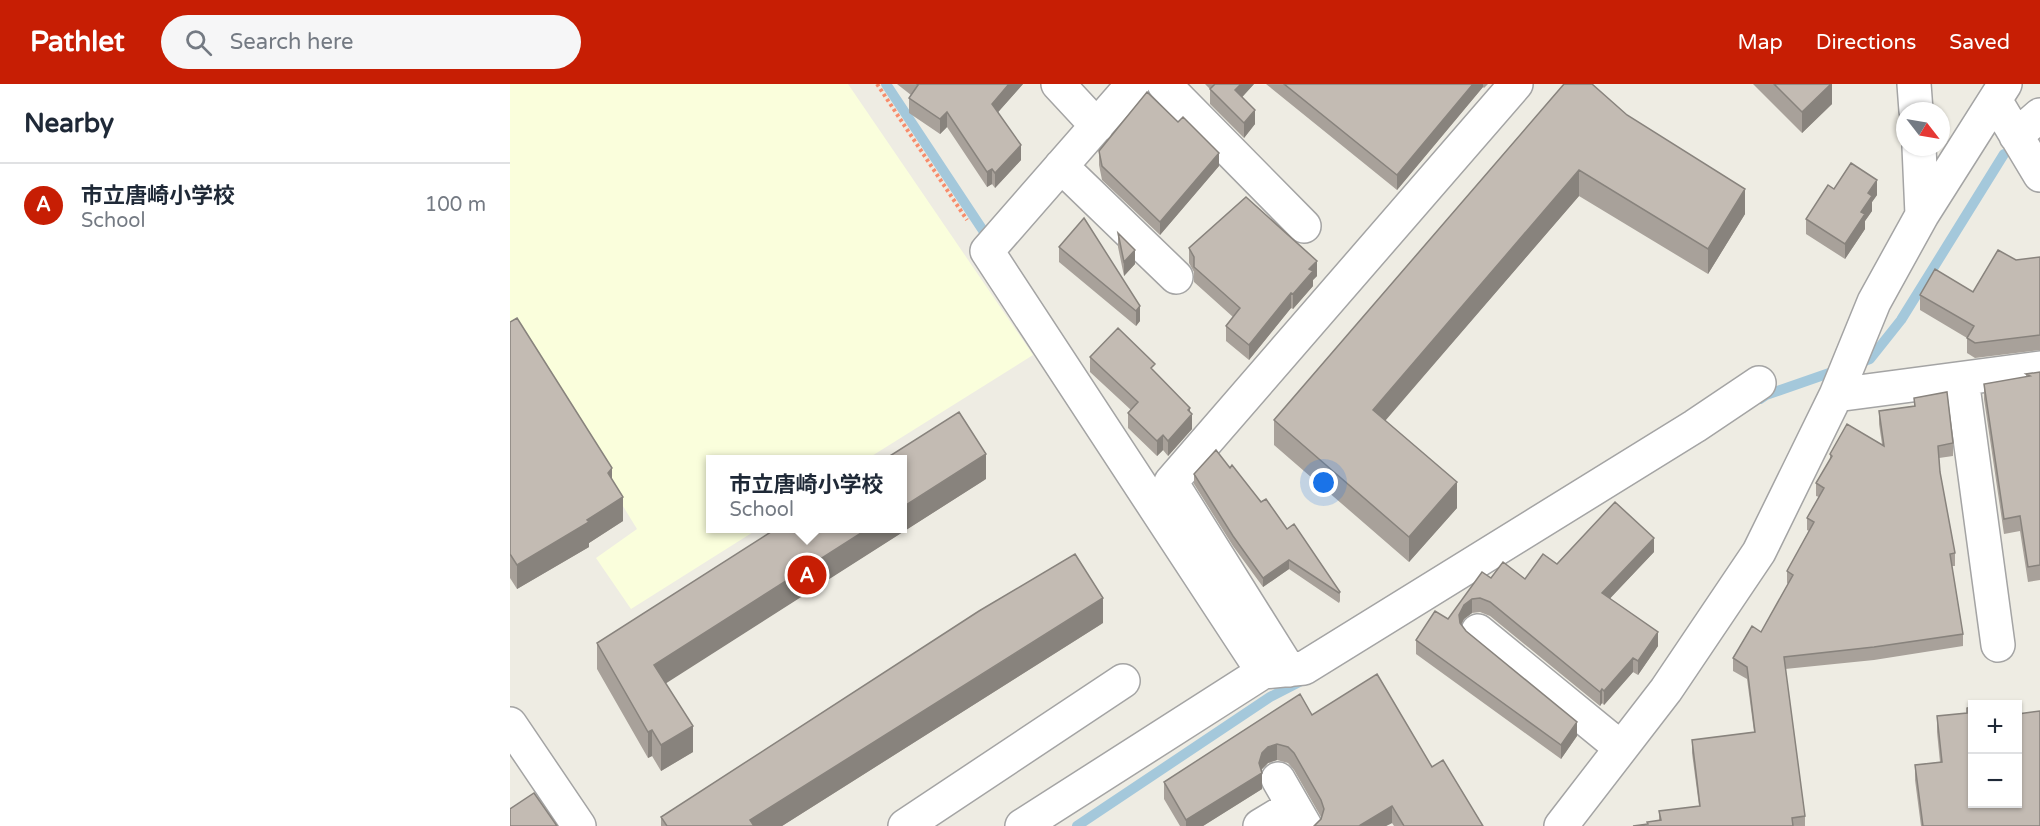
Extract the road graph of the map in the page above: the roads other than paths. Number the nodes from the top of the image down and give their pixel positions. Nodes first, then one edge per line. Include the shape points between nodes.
1 (1058, 84) edge
2 (1133, 84) edge
3 (1164, 84) edge
4 (1516, 84) edge
5 (1914, 84) edge
6 (2000, 92) edge
7 (1915, 102) edge
8 (1096, 126) junction
9 (2029, 145) edge
10 (1919, 156) edge
11 (1061, 166) junction
12 (1922, 215) junction
13 (1304, 226) dead end
14 (1176, 276) dead end
15 (2040, 368) edge
16 (1962, 379) junction
17 (1759, 383) dead end
18 (1837, 394) junction
19 (1162, 493) junction
20 (1478, 632) dead end
21 (1998, 645) dead end
22 (1276, 671) junction
23 (1123, 681) dead end
24 (510, 724) edge
25 (1621, 748) junction
26 (1292, 804) edge
27 (579, 826) edge
28 (905, 826) edge
29 (1022, 826) edge
30 (1260, 826) edge
31 (1561, 826) edge

1 - 8 street
2 - 8 street
3 - 13 street
4 - 19 street
5 - 7 street
6 - 9 street
6 - 12 street
8 - 11 street
10 - 12 street
11 - 14 street
11 - 19 street via 987,251
12 - 18 street via 1874,302
15 - 16 street
16 - 18 street
16 - 21 street
17 - 22 street via 1304,669
18 - 25 street via 1759,552 1666,690
19 - 22 street
20 - 25 street
22 - 29 street
23 - 28 street
24 - 27 street
25 - 31 street
26 - 30 street

